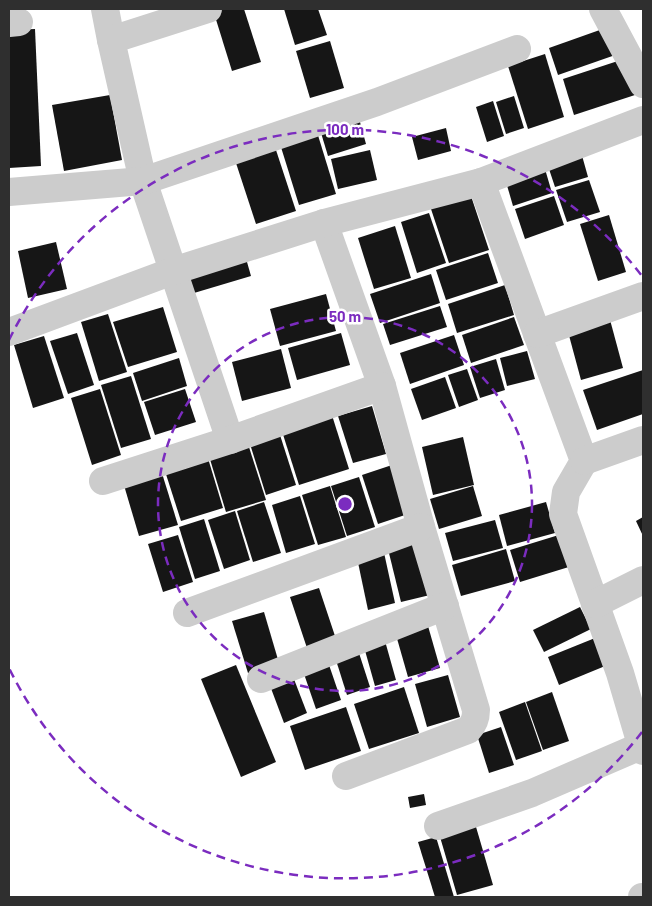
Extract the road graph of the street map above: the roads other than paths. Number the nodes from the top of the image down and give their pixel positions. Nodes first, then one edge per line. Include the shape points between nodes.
1 (105, 9) edge
2 (208, 9) edge
3 (603, 9) edge
4 (111, 40) junction
5 (518, 49) dead end
6 (643, 84) edge
7 (643, 120) edge
8 (143, 181) junction
9 (481, 182) junction
10 (9, 192) edge
11 (324, 223) junction
12 (173, 271) junction
13 (643, 296) edge
14 (9, 332) edge
15 (536, 334) junction
16 (382, 386) junction
17 (230, 440) junction
18 (643, 440) edge
19 (584, 461) junction
20 (103, 481) dead end
21 (421, 527) junction
22 (643, 580) edge
23 (595, 604) junction
24 (445, 606) junction
25 (187, 613) dead end
26 (261, 679) dead end
27 (642, 748) edge
28 (346, 776) dead end
29 (438, 826) dead end

1 - 4 street
2 - 4 street
3 - 6 street
4 - 8 street
5 - 8 street via 377,102
7 - 9 street
8 - 10 street
8 - 12 street
9 - 11 street
9 - 15 street
11 - 12 street
11 - 16 street
12 - 14 street
12 - 17 street
13 - 15 street
15 - 19 street
16 - 17 street
16 - 21 street
17 - 20 street
18 - 19 street
19 - 23 street via 566,492 563,514
21 - 24 street
21 - 25 street
22 - 23 street
23 - 27 street
24 - 26 street
24 - 28 street via 476,710 473,724 468,730
27 - 29 street via 532,793

